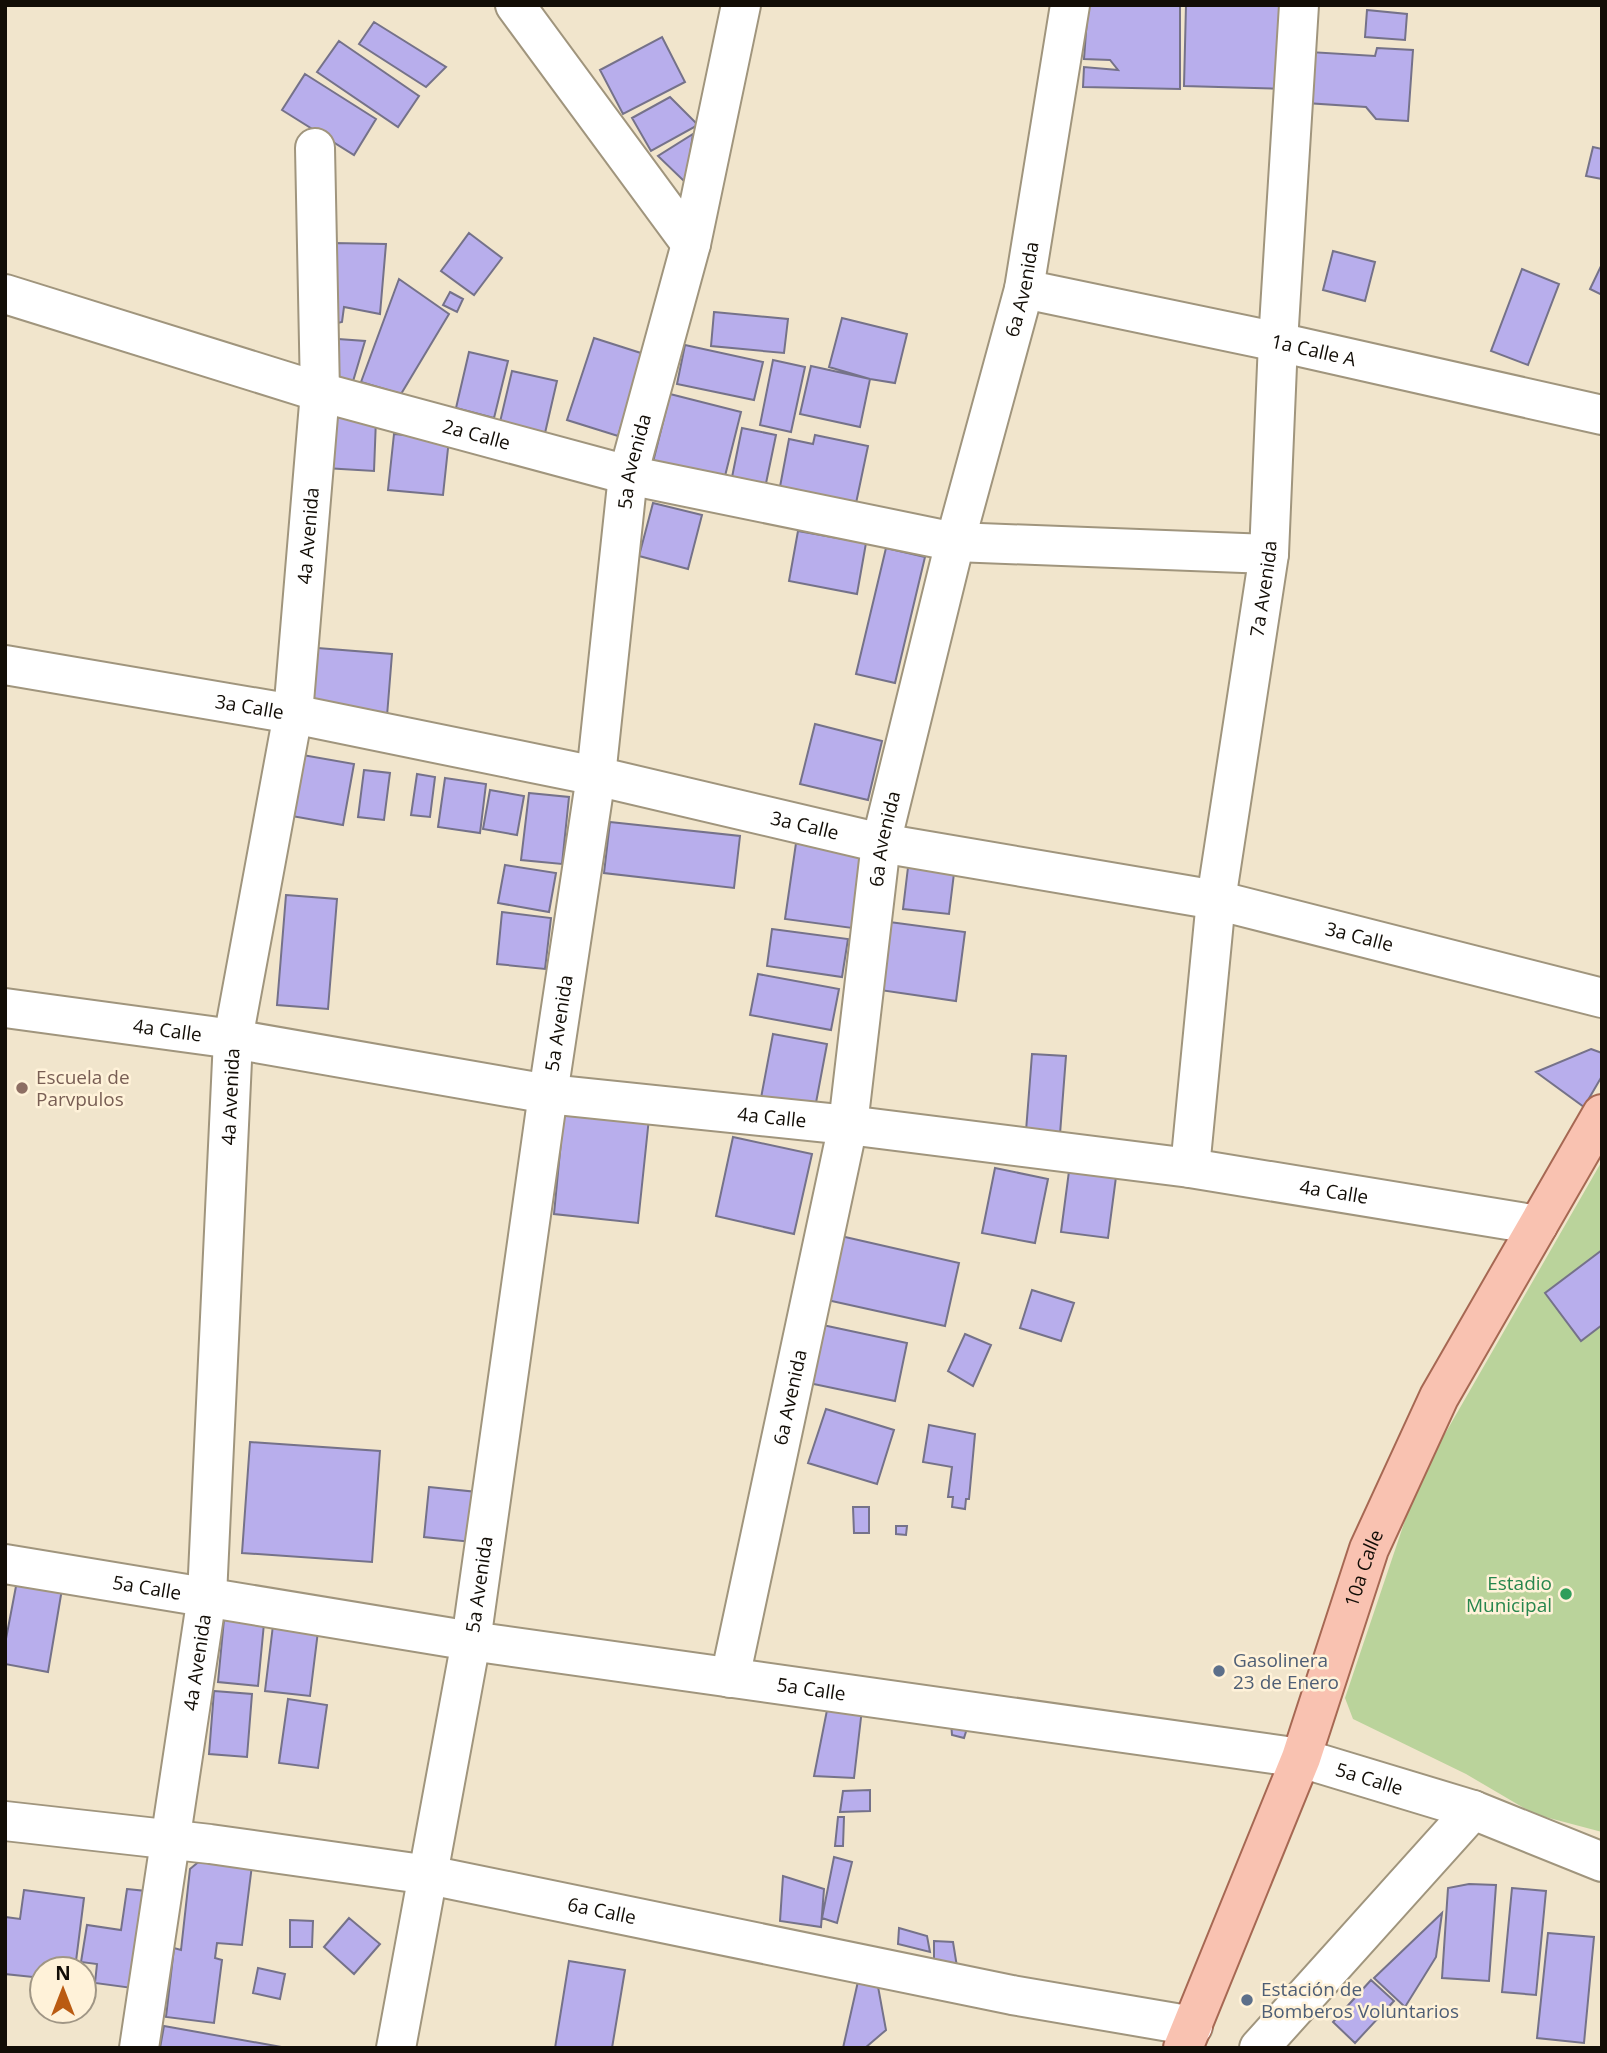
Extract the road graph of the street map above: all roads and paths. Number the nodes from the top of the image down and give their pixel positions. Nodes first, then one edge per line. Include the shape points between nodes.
1 (515, 5) edge
2 (741, 5) edge
3 (1070, 5) edge
4 (1299, 5) edge
5 (314, 148) dead end
6 (691, 244) junction
7 (1024, 289) junction
8 (5, 294) edge
9 (1278, 342) junction
10 (320, 392) junction
11 (1597, 404) edge
12 (628, 475) junction
13 (955, 542) junction
14 (1269, 554) junction
15 (5, 665) edge
16 (293, 715) junction
17 (596, 776) junction
18 (881, 843) junction
19 (1216, 900) junction
20 (1602, 998) edge
21 (5, 1008) edge
22 (233, 1040) junction
23 (548, 1094) junction
24 (1602, 1114) edge
25 (848, 1125) junction
26 (1190, 1168) junction
27 (1538, 1226) junction
28 (5, 1564) edge
29 (207, 1596) junction
30 (471, 1641) junction
31 (730, 1678) junction
32 (1301, 1758) junction
33 (1474, 1810) junction
34 (5, 1821) edge
35 (171, 1841) junction
36 (1602, 1862) edge
37 (429, 1875) junction
38 (1188, 2037) edge
39 (139, 2048) edge
40 (396, 2048) edge
41 (1259, 2048) edge

1 - 6 street
2 - 6 street, 5a Avenida
3 - 7 street, 6a Avenida
4 - 9 street, 7a Avenida
5 - 10 street, 4a Avenida
6 - 12 street, 5a Avenida
7 - 9 street, 1a Calle A
7 - 13 street, 6a Avenida
8 - 10 street, 2a Calle
9 - 11 street, 1a Calle A
9 - 14 street, 7a Avenida
10 - 12 street, 2a Calle
10 - 16 street, 4a Avenida
12 - 13 street, 2a Calle
12 - 17 street, 5a Avenida
13 - 14 street, 2a Calle
13 - 18 street, 6a Avenida
14 - 19 street, 7a Avenida
15 - 16 street, 3a Calle
16 - 17 street, 3a Calle
16 - 22 street, 4a Avenida
17 - 18 street, 3a Calle
17 - 23 street, 5a Avenida
18 - 19 street, 3a Calle
18 - 25 street, 6a Avenida
19 - 20 street, 3a Calle
19 - 26 street, 7a Avenida
21 - 22 street, 4a Calle
22 - 23 street, 4a Calle
22 - 29 street, 4a Avenida
23 - 25 street, 4a Calle
23 - 30 street, 5a Avenida
24 - 27 main road, 10a Calle
25 - 26 street, 4a Calle
25 - 31 street, 6a Avenida
26 - 27 street, 4a Calle
27 - 32 main road, 10a Calle via 1439,1397 1369,1549
28 - 29 street, 5a Calle
29 - 30 street, 5a Calle
29 - 35 street, 4a Avenida
30 - 31 street, 5a Calle
30 - 37 street, 5a Avenida
31 - 32 street, 5a Calle
32 - 33 street, 5a Calle
32 - 38 main road, 10a Calle
33 - 36 street, 5a Calle
33 - 41 street
34 - 35 street, 6a Calle
35 - 37 street, 6a Calle
35 - 39 street, 4a Avenida
37 - 38 street, 6a Calle via 998,1992
37 - 40 street, 5a Avenida

